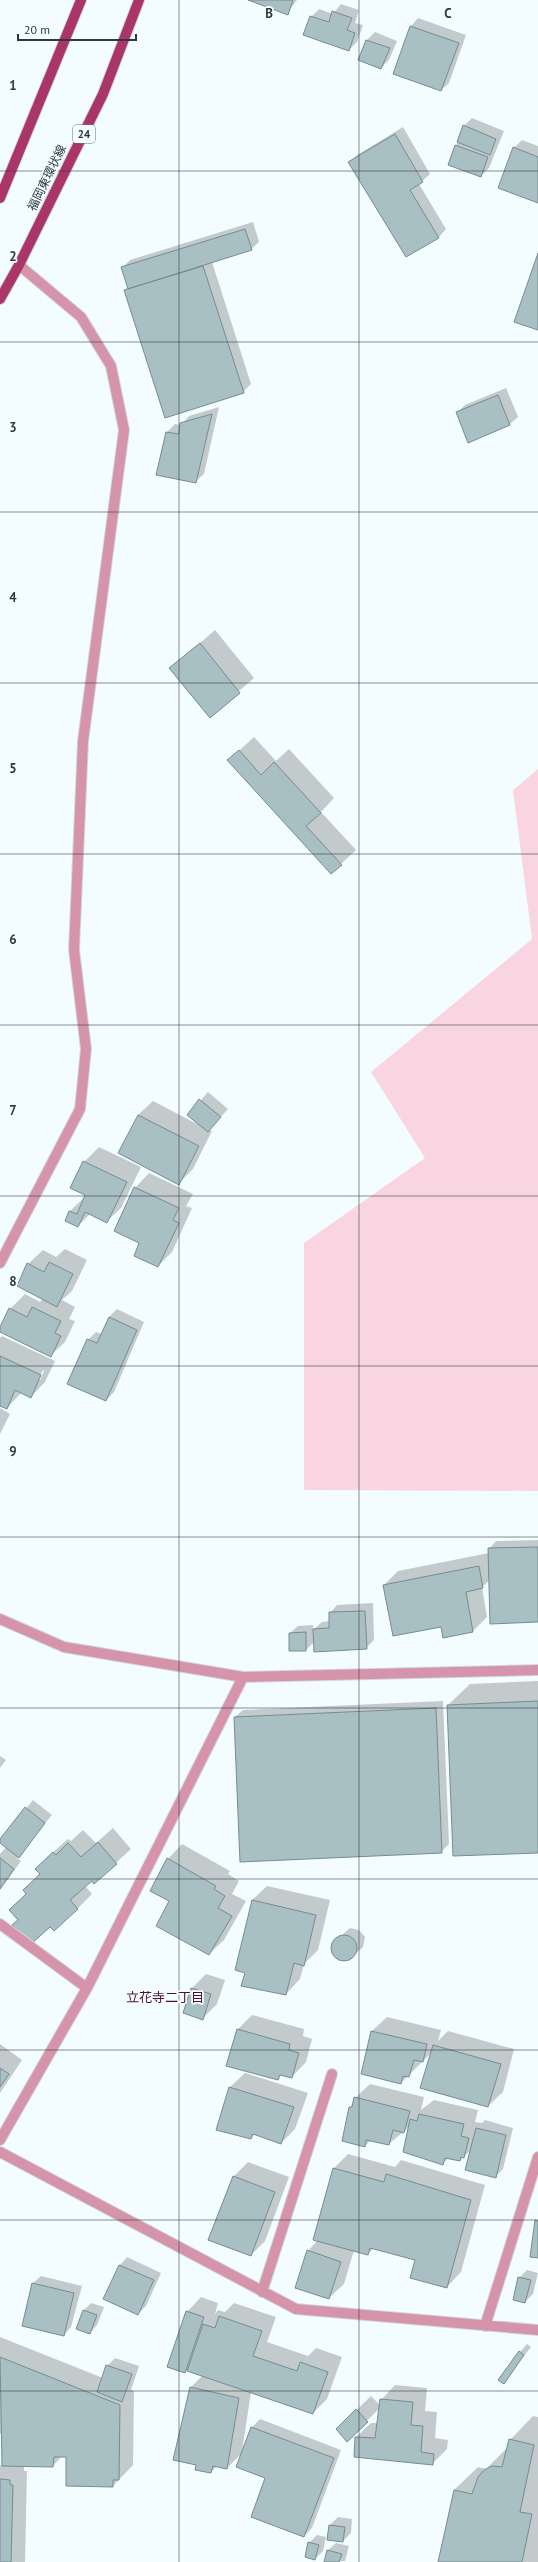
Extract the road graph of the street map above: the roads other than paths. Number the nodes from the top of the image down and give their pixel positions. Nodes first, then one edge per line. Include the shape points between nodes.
1 (81, 0) edge
2 (139, 0) edge
3 (0, 198) edge
4 (19, 265) junction
5 (0, 299) edge
6 (0, 1263) edge
7 (0, 1619) edge
8 (538, 1670) edge
9 (243, 1677) junction
10 (0, 1924) edge
11 (87, 1988) junction
12 (332, 2074) dead end
13 (0, 2140) edge
14 (0, 2152) edge
15 (538, 2157) edge
16 (262, 2292) junction
17 (485, 2326) junction
18 (538, 2330) edge

1 - 3 main road
2 - 4 main road, 福岡東環状線 / 24 via 103,94
4 - 5 main road, 福岡東環状線 / 24
4 - 6 street via 81,317 111,366 124,430 82,741 74,950 86,1049 80,1109
7 - 9 street via 64,1647
8 - 9 street
9 - 11 street
10 - 11 street
11 - 13 street
12 - 16 street
14 - 16 street
15 - 17 street
16 - 17 street via 296,2309
17 - 18 street

